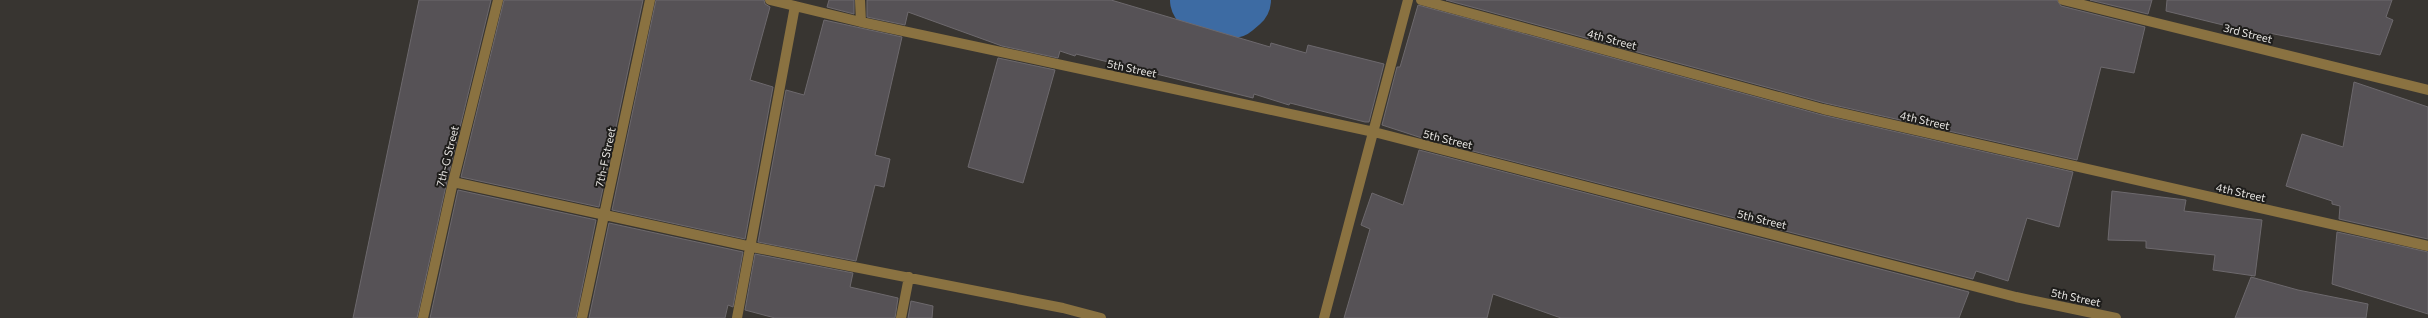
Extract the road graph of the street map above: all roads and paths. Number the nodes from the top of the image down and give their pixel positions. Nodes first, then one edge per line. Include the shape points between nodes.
1 (498, 0) edge
2 (650, 0) edge
3 (770, 0) edge
4 (860, 0) edge
5 (1408, 0) edge
6 (1421, 0) edge
7 (2063, 0) edge
8 (795, 6) junction
9 (861, 22) junction
10 (2428, 90) edge
11 (1374, 132) junction
12 (452, 182) junction
13 (605, 216) junction
14 (752, 246) junction
15 (2428, 246) edge
16 (909, 277) junction
17 (1062, 313) edge
18 (423, 318) edge
19 (582, 318) edge
20 (738, 318) edge
21 (900, 318) edge
22 (1101, 318) edge
23 (1324, 318) edge
24 (2116, 318) edge

1 - 12 street, 7th-G Street
2 - 13 street, 7th-F Street
3 - 8 street, 5th Street
4 - 9 street
5 - 11 street
6 - 15 street, 4th Street via 1823,109
7 - 10 street, 3rd Street
8 - 9 street, 5th Street
8 - 14 street
9 - 11 street, 5th Street
11 - 23 street
11 - 24 street, 5th Street via 2016,297
12 - 13 street
12 - 18 street, 7th-G Street
13 - 14 street
13 - 19 street, 7th-F Street
14 - 16 street
14 - 20 street
16 - 17 street
16 - 21 street
17 - 22 street

